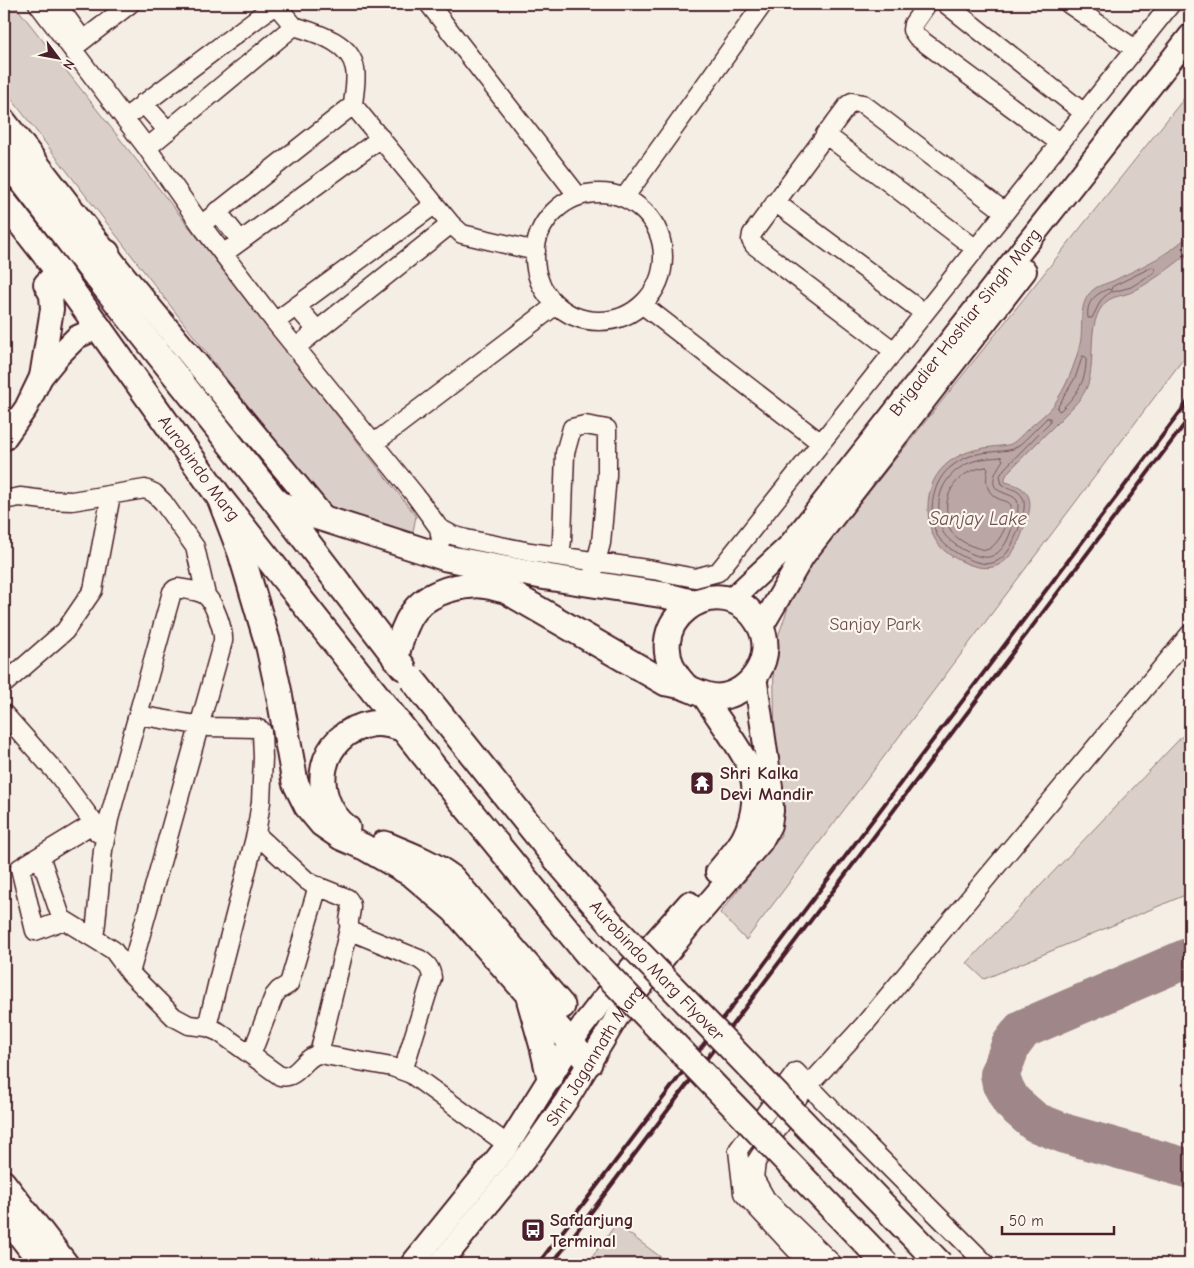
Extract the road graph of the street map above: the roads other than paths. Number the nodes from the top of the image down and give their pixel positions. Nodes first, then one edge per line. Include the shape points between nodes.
1 (38, 4) edge
2 (130, 4) edge
3 (275, 4) edge
4 (429, 4) edge
5 (763, 4) edge
6 (927, 4) edge
7 (946, 4) edge
8 (1069, 4) edge
9 (1164, 6) edge
10 (60, 11) edge
11 (294, 26) junction
12 (1190, 36) edge
13 (77, 44) junction
14 (1135, 49) junction
15 (1190, 61) edge
16 (144, 103) junction
17 (353, 104) junction
18 (1084, 113) junction
19 (124, 118) junction
20 (4, 120) edge
21 (168, 131) junction
22 (824, 134) junction
23 (381, 138) junction
24 (1060, 143) junction
25 (147, 148) junction
26 (4, 157) edge
27 (578, 196) junction
28 (624, 198) junction
29 (4, 202) edge
30 (775, 202) junction
31 (434, 205) junction
32 (218, 211) junction
33 (1005, 212) junction
34 (450, 224) junction
35 (201, 225) junction
36 (241, 240) junction
37 (976, 249) junction
38 (536, 250) junction
39 (223, 254) junction
40 (98, 260) junction
41 (52, 277) junction
42 (556, 305) junction
43 (643, 305) junction
44 (296, 306) junction
45 (924, 314) junction
46 (275, 322) junction
47 (100, 328) junction
48 (317, 330) junction
49 (295, 348) junction
50 (894, 351) junction
51 (41, 377) junction
52 (6, 433) edge
53 (821, 443) junction
54 (373, 444) junction
55 (111, 495) junction
56 (220, 498) junction
57 (4, 500) edge
58 (278, 504) junction
59 (326, 520) junction
60 (439, 528) junction
61 (446, 558) junction
62 (553, 566) junction
63 (590, 572) junction
64 (206, 595) junction
65 (731, 600) junction
66 (694, 603) junction
67 (539, 609) junction
68 (761, 628) junction
69 (1190, 634) edge
70 (395, 658) junction
71 (755, 676) junction
72 (4, 684) edge
73 (694, 691) junction
74 (4, 714) edge
75 (138, 716) junction
76 (201, 726) junction
77 (402, 728) junction
78 (94, 823) junction
79 (256, 834) junction
80 (103, 850) junction
81 (40, 856) junction
82 (318, 886) junction
83 (64, 921) junction
84 (349, 929) junction
85 (94, 937) junction
86 (130, 974) junction
87 (528, 992) junction
88 (207, 1027) junction
89 (577, 1036) junction
90 (319, 1054) junction
91 (251, 1055) junction
92 (594, 1055) junction
93 (407, 1073) junction
94 (550, 1078) junction
95 (809, 1086) junction
96 (508, 1144) junction
97 (6, 1188) edge
98 (4, 1216) edge
99 (41, 1264) edge
100 (67, 1264) edge
101 (412, 1264) edge
102 (440, 1264) edge
103 (809, 1264) edge
104 (833, 1264) edge
105 (886, 1264) edge
106 (940, 1264) edge
107 (986, 1264) edge

1 - 10 street
2 - 13 street
3 - 11 street
3 - 16 street
4 - 27 street
5 - 28 street
6 - 24 street via 913,24 912,30 917,37
7 - 18 street
8 - 14 street
9 - 14 street
10 - 13 street
11 - 17 street via 327,39 352,58 356,70
11 - 21 street
12 - 65 street, Brigadier Hoshiar Singh Marg via 789,546
13 - 19 street
14 - 18 street
15 - 68 street, Brigadier Hoshiar Singh Marg via 804,556
16 - 19 street
16 - 21 street
17 - 23 street
17 - 32 street
18 - 24 street
19 - 25 street
20 - 40 street, Aurobindo Marg
21 - 25 street
22 - 30 street
22 - 33 street via 848,105 852,102 863,104
22 - 37 street
23 - 31 street
23 - 36 street
24 - 33 street
25 - 35 street
26 - 40 main road, Aurobindo Marg
27 - 28 street via 600,193
27 - 38 street via 563,203 547,219 537,239
28 - 43 street via 643,210 661,242 662,266
29 - 41 main road, Aurobindo Marg
30 - 45 street
30 - 50 street via 752,234 754,245
31 - 34 street
31 - 44 street
32 - 35 street
32 - 36 street
33 - 37 street
34 - 38 street via 462,234
34 - 48 street
35 - 39 street
36 - 39 street
37 - 45 street
38 - 42 street via 536,270 544,291
39 - 46 street
40 - 58 main road, Aurobindo Marg
40 - 59 street, Aurobindo Marg
41 - 47 main road, Aurobindo Marg
41 - 51 street via 52,309
42 - 43 street via 567,314 588,321 618,319
42 - 54 street
43 - 53 street
44 - 46 street
44 - 48 street
45 - 50 street
46 - 49 street
47 - 51 street via 78,338
47 - 56 main road, Aurobindo Marg
48 - 49 street
49 - 54 street
50 - 53 street
51 - 52 street via 26,408
53 - 63 street via 718,572 696,578 653,570
54 - 60 street
55 - 57 street via 72,501 20,497
55 - 64 street via 145,489 163,502 195,547
55 - 72 street via 93,590 65,631
56 - 77 main road, Aurobindo Marg
56 - 87 main road via 241,553 269,647 295,782 307,806 322,824 341,837 413,875 454,910
58 - 59 main road
58 - 70 main road, Aurobindo Marg
59 - 61 main road
60 - 61 street
60 - 62 street via 466,539 530,552
61 - 62 main road
62 - 63 main road
62 - 63 street via 562,540 565,453 572,428 585,425 607,430 601,543
62 - 67 main road via 532,596
63 - 66 main road
64 - 75 street via 178,588 172,592
64 - 76 street via 224,635
65 - 66 main road via 713,598
65 - 68 main road via 749,611
66 - 73 main road via 673,622 666,650 676,677
67 - 70 main road via 505,590 475,585 448,589 430,597 413,612
67 - 73 main road via 666,682
68 - 71 main road via 765,644 763,661
69 - 95 street via 864,1026
70 - 106 main road, Aurobindo Marg Flyover, bridge via 615,928
71 - 73 main road via 732,694 717,697
71 - 92 street, Shri Jagannath Marg via 771,787 770,825 761,842 619,1014
73 - 89 street, Shri Jagannath Marg via 748,764 753,780 753,797 748,824 728,858 610,991
74 - 78 street via 59,776
75 - 76 street
75 - 80 street
76 - 79 street via 261,730 262,776
76 - 86 street
77 - 89 main road via 372,724 344,736 334,746 322,774 327,804 346,827 421,859 452,878
77 - 105 main road, bridge via 590,957
78 - 80 street
78 - 81 street
79 - 82 street via 306,880
79 - 88 street
80 - 85 street
81 - 83 street
81 - 83 street via 20,868 34,929
82 - 84 street via 350,901
82 - 91 street via 289,984 274,996
83 - 85 street
84 - 90 street
84 - 93 street via 419,959 431,970 432,978
85 - 86 street via 113,950
86 - 88 street via 174,1017 189,1025
87 - 89 main road
87 - 94 main road
88 - 91 street
89 - 92 main road
89 - 94 street, Shri Jagannath Marg
90 - 91 street via 312,1055 287,1078
90 - 93 street via 392,1067
92 - 102 street, Shri Jagannath Marg via 572,1093 528,1155
93 - 96 street
94 - 96 street, Shri Jagannath Marg
95 - 103 street via 796,1072 738,1150 743,1193
95 - 104 street via 756,1162 754,1178 766,1199
95 - 107 street
96 - 101 street, Shri Jagannath Marg
97 - 100 street
98 - 99 street

